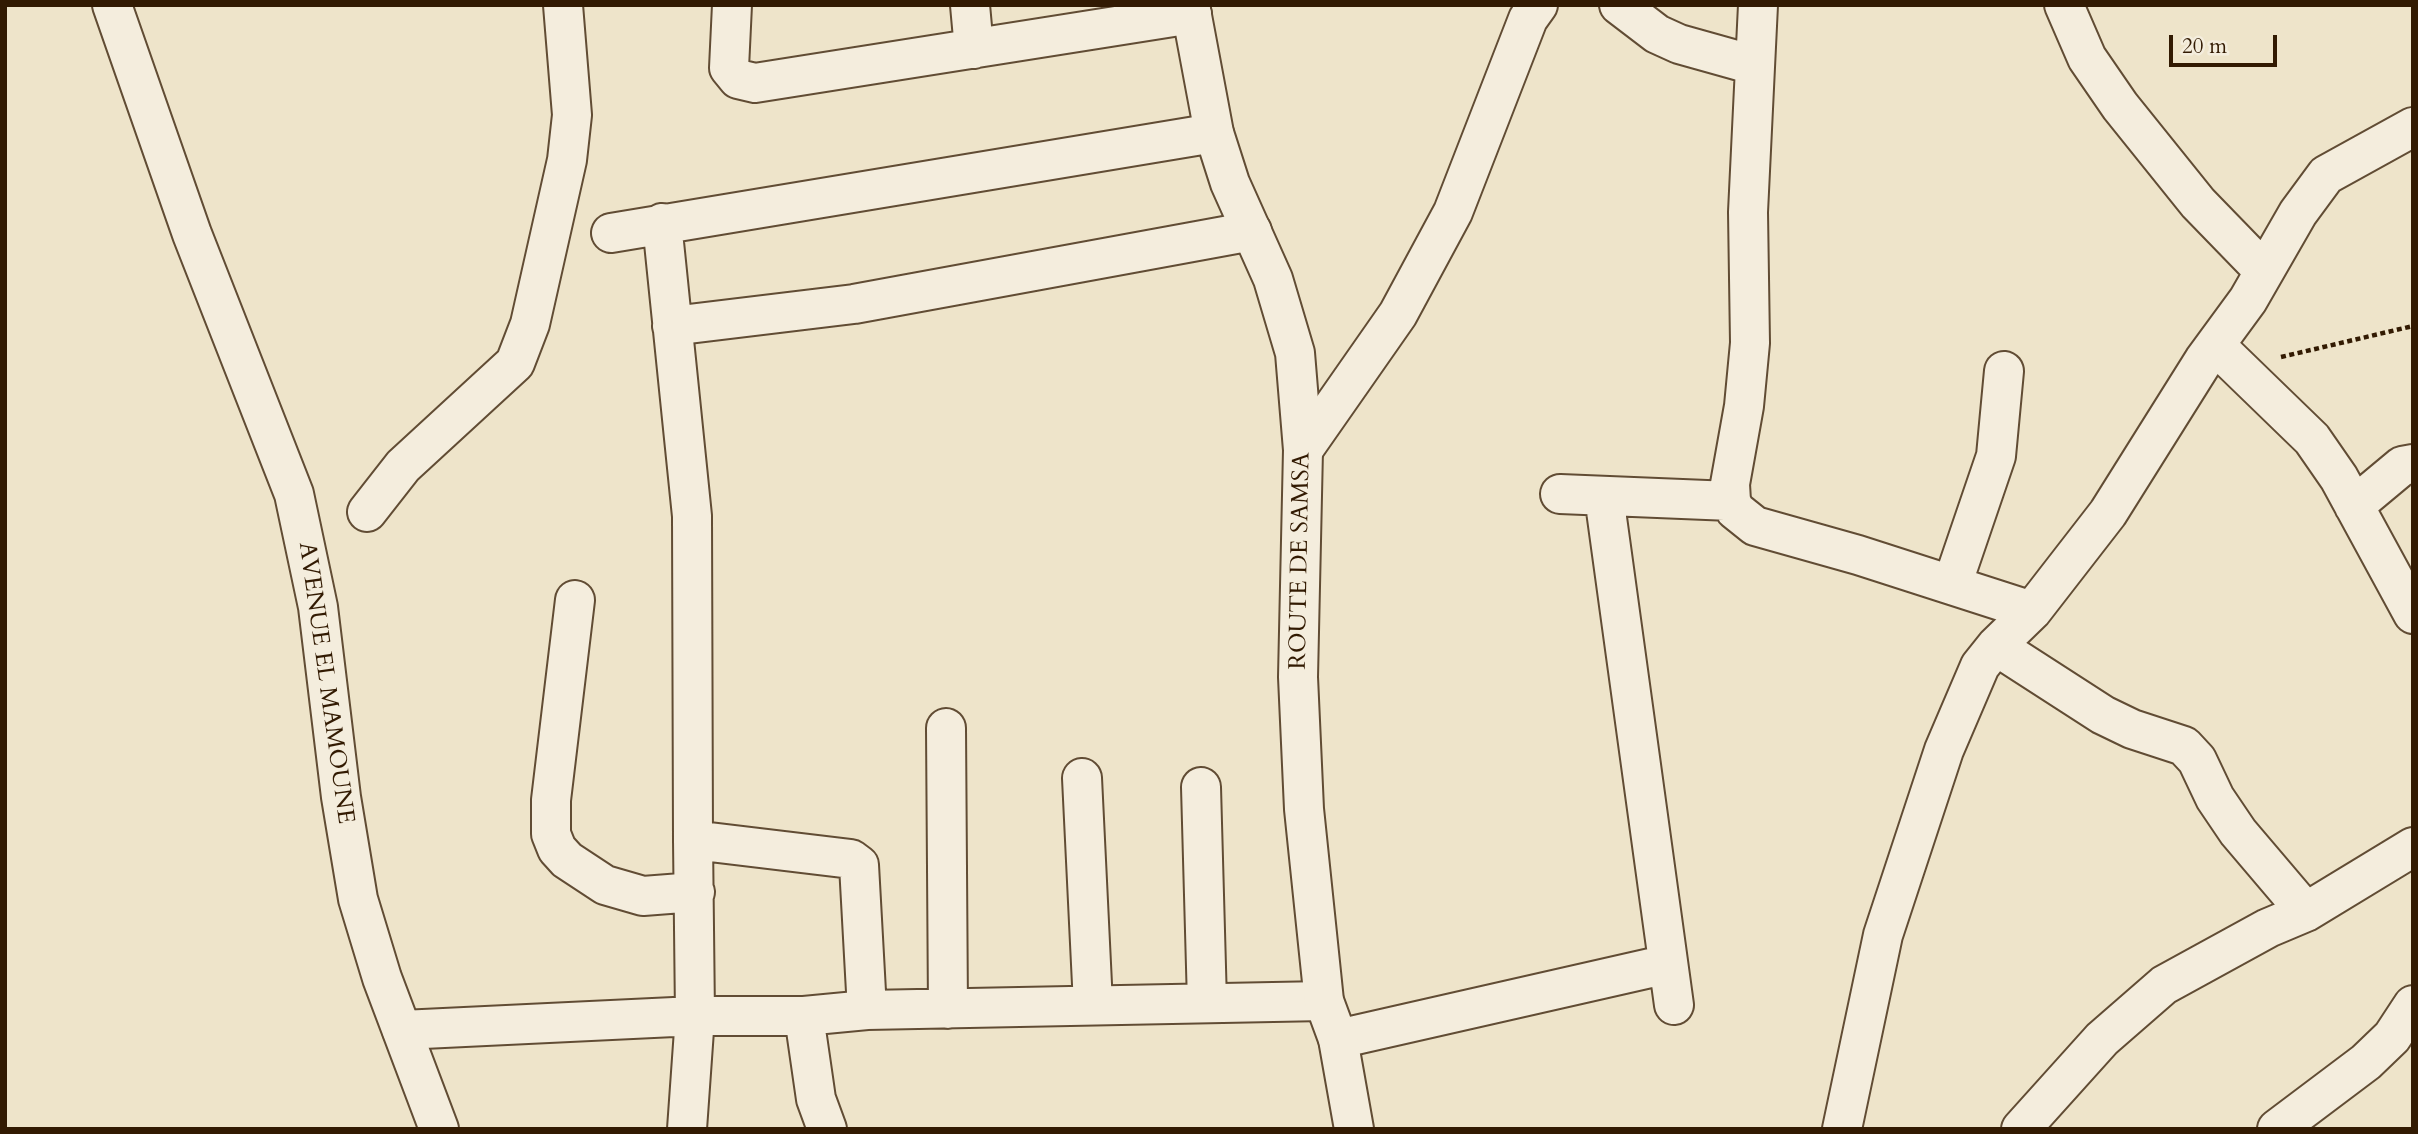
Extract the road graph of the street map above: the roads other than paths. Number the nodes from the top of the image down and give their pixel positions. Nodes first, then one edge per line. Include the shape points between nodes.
1 (112, 5) edge
2 (563, 5) edge
3 (732, 5) edge
4 (970, 5) edge
5 (1538, 5) edge
6 (1619, 5) edge
7 (1758, 5) edge
8 (2064, 5) edge
9 (1191, 9) edge
10 (974, 49) junction
11 (1754, 65) junction
12 (2413, 127) edge
13 (1214, 132) junction
14 (662, 223) junction
15 (1252, 231) junction
16 (611, 233) dead end
17 (2264, 271) junction
18 (672, 326) junction
19 (2227, 356) junction
20 (2004, 371) dead end
21 (1303, 450) junction
22 (2413, 464) edge
23 (1560, 494) dead end
24 (1604, 496) junction
25 (1731, 501) junction
26 (2354, 506) junction
27 (367, 512) dead end
28 (1952, 585) junction
29 (575, 600) dead end
30 (2032, 611) junction
31 (2413, 614) edge
32 (1996, 646) junction
33 (946, 728) dead end
34 (1082, 778) dead end
35 (1201, 787) dead end
36 (693, 840) junction
37 (2413, 848) edge
38 (695, 892) junction
39 (2306, 912) junction
40 (1668, 964) junction
41 (1324, 1001) junction
42 (1207, 1003) junction
43 (1093, 1005) junction
44 (1674, 1005) dead end
45 (2413, 1005) edge
46 (948, 1009) junction
47 (867, 1010) junction
48 (695, 1016) junction
49 (804, 1016) junction
50 (402, 1030) junction
51 (1338, 1039) junction
52 (439, 1129) edge
53 (687, 1129) edge
54 (827, 1129) edge
55 (1354, 1129) edge
56 (1842, 1129) edge
57 (2021, 1129) edge
58 (2277, 1129) edge

1 - 50 street, AVENUE EL MAMOUNE via 192,234 294,494 318,607 358,899
2 - 27 street via 572,115 567,160 530,324 519,353 515,363 403,466
3 - 10 street via 729,68 738,79 755,83
4 - 10 street
5 - 21 street via 1523,32 1453,212 1398,314
6 - 11 street via 1657,34 1679,44
7 - 11 street
8 - 17 street via 2087,58 2120,106 2199,203
9 - 10 street
9 - 13 street, ROUTE DE SAMSA
11 - 25 street via 1748,212 1750,343
12 - 17 street via 2326,175
13 - 14 street
13 - 15 street, ROUTE DE SAMSA
14 - 16 street
14 - 18 street
15 - 18 street via 854,304
15 - 21 street, ROUTE DE SAMSA via 1273,279 1295,354
17 - 19 street
18 - 36 street via 692,516
19 - 26 street via 2312,439
19 - 30 street
20 - 28 street via 1997,456
21 - 41 street, ROUTE DE SAMSA via 1298,677 1304,809
22 - 26 street via 2402,466
23 - 24 street
24 - 25 street
24 - 40 street
25 - 28 street via 1755,526
26 - 31 street
28 - 30 street
29 - 38 street via 551,800 551,834 557,849 605,885 643,897
30 - 32 street
32 - 39 street via 2103,715 2184,746 2197,760 2238,832
32 - 56 street via 1980,666 1958,712 1891,909
33 - 46 street
34 - 43 street
35 - 42 street
36 - 38 street
36 - 47 street via 841,858 859,865
37 - 39 street
38 - 48 street
39 - 57 street via 2164,985 2102,1039
40 - 44 street
40 - 51 street
41 - 42 street
41 - 51 street, ROUTE DE SAMSA
42 - 43 street
43 - 46 street
45 - 58 street via 2392,1037 2366,1062
46 - 47 street
47 - 49 street
48 - 49 street
48 - 50 street
48 - 53 street
49 - 54 street via 816,1099
50 - 52 street, AVENUE EL MAMOUNE
51 - 55 street, ROUTE DE SAMSA

